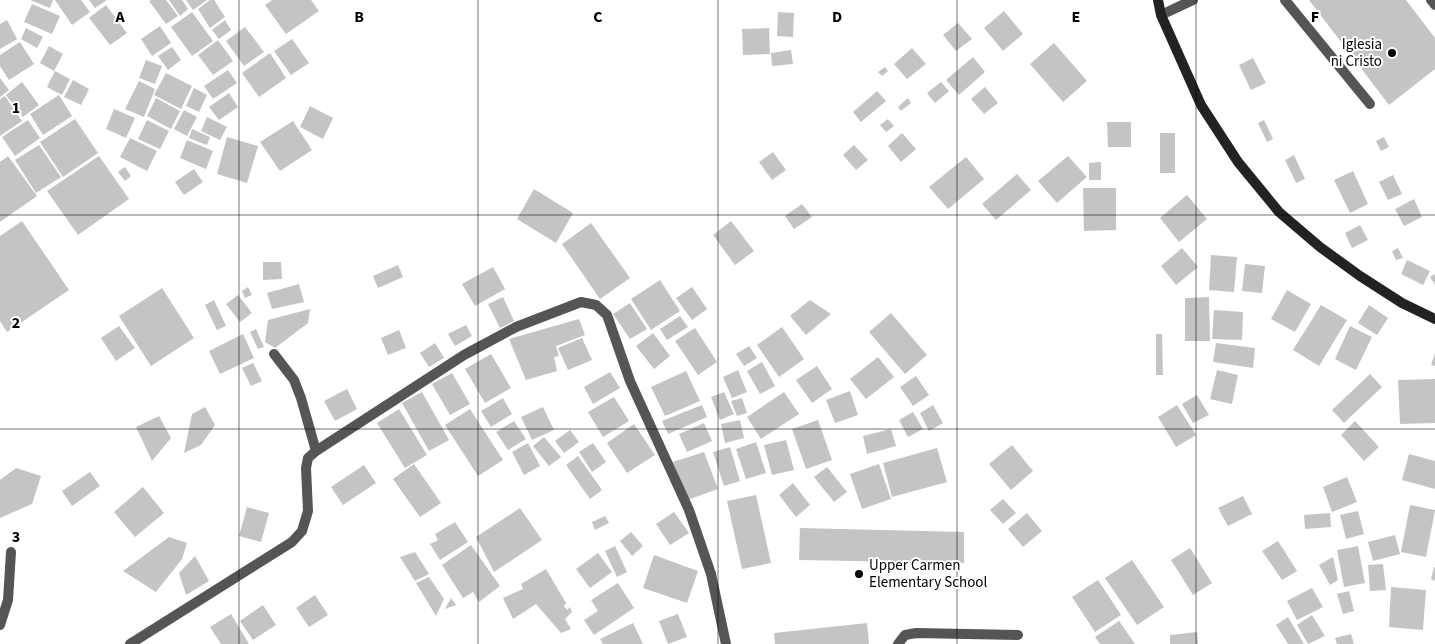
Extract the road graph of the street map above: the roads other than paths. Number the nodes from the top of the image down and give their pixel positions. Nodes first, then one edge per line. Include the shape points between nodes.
1 (1158, 0) edge
2 (1193, 0) edge
3 (1285, 0) edge
4 (1431, 0) edge
5 (1435, 5) edge
6 (1161, 15) junction
7 (1370, 104) dead end
8 (1435, 319) edge
9 (274, 354) dead end
10 (316, 451) junction
11 (11, 552) dead end
12 (0, 625) edge
13 (1018, 635) dead end
14 (130, 644) edge
15 (726, 644) edge
16 (898, 644) edge

1 - 6 main road
2 - 6 street
3 - 7 street
4 - 5 street
6 - 8 main road via 1200,105 1238,162 1279,212 1360,276 1402,303
9 - 10 street via 294,380
10 - 14 street via 308,458 306,468 308,511 302,531 292,542
10 - 15 street via 464,355 516,327 581,302 596,305 607,315 630,381 689,510 711,574
11 - 12 street via 8,600
13 - 16 street via 916,633 905,635

